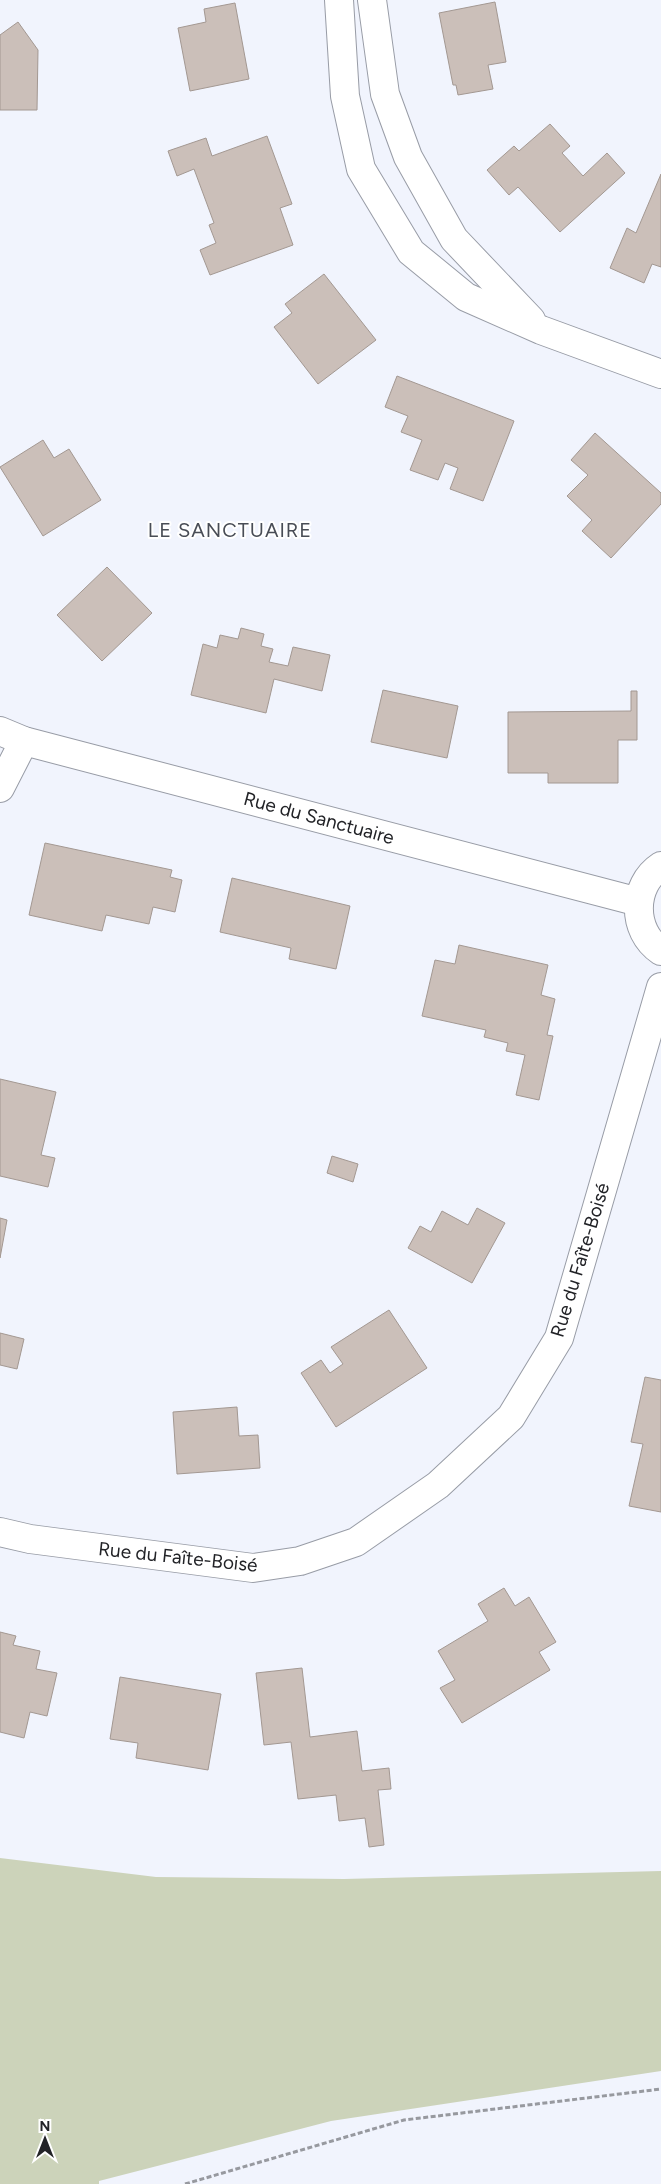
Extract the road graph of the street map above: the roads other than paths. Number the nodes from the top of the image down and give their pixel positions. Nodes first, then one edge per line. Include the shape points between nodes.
1 (339, 0) edge
2 (372, 0) edge
3 (541, 330) junction
4 (661, 374) edge
5 (12, 736) edge
6 (0, 788) edge
7 (661, 866) edge
8 (638, 902) junction
9 (661, 951) edge
10 (661, 987) edge
11 (0, 1532) edge

1 - 3 street via 345,96 362,169 411,252 466,297
2 - 3 street via 385,94 408,157 454,239
3 - 4 street
5 - 6 street
5 - 8 street, Rue du Sanctuaire
7 - 8 street via 644,885
8 - 9 street via 639,919 645,935
10 - 11 street, Rue du Faîte-Boisé via 559,1338 511,1417 438,1484 356,1542 300,1561 253,1568 30,1539

